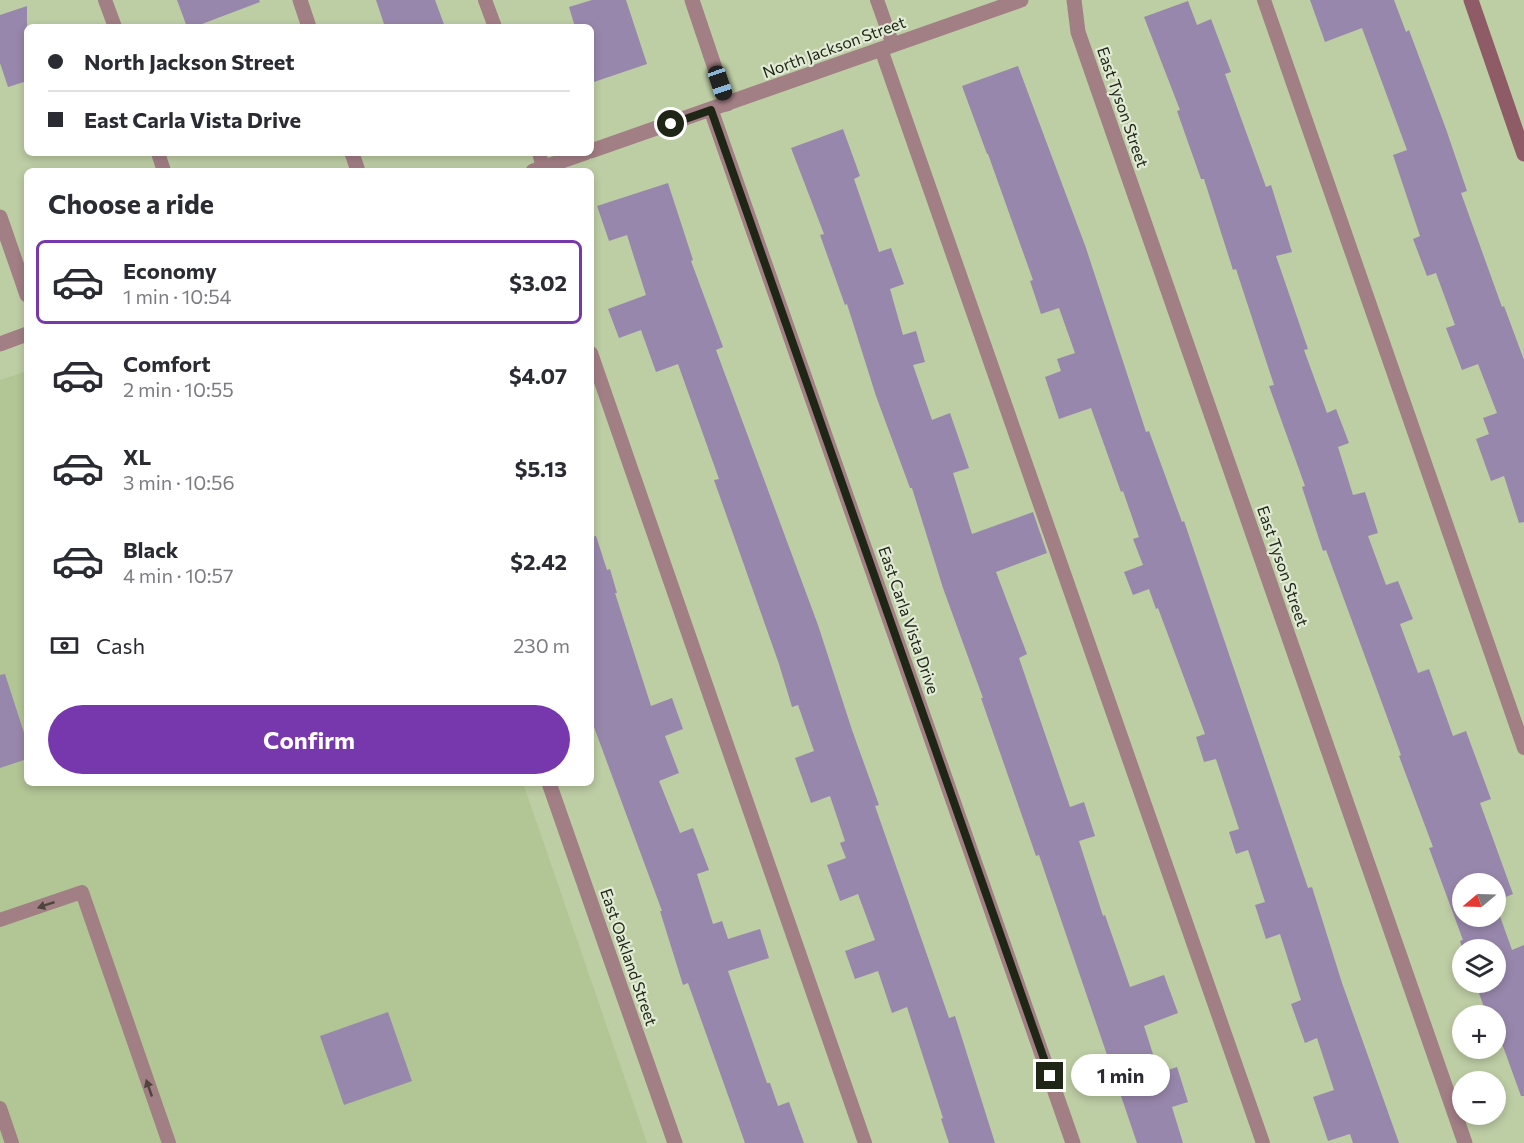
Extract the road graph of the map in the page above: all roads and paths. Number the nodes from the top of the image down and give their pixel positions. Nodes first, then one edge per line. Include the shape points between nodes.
1 (105, 0) edge
2 (300, 0) edge
3 (485, 0) edge
4 (692, 0) edge
5 (877, 0) edge
6 (1021, 0) edge
7 (1074, 0) edge
8 (1264, 0) edge
9 (1471, 0) edge
10 (114, 24) edge
11 (308, 24) edge
12 (494, 24) edge
13 (887, 47) junction
14 (727, 104) junction
15 (711, 110) junction
16 (594, 150) edge
17 (1524, 154) edge
18 (572, 156) edge
19 (538, 164) edge
20 (0, 217) edge
21 (24, 286) edge
22 (24, 335) edge
23 (0, 344) edge
24 (594, 362) edge
25 (1524, 748) edge
26 (550, 786) edge
27 (5, 919) edge
28 (0, 1108) edge
29 (12, 1143) edge
30 (169, 1143) edge
31 (675, 1143) edge
32 (865, 1143) edge
33 (1073, 1143) edge
34 (1263, 1143) edge
35 (1465, 1143) edge

1 - 10 lane
2 - 11 street
3 - 12 lane
4 - 14 street
5 - 13 lane
6 - 13 street, North Jackson Street
7 - 35 street, East Tyson Street via 1078,32
8 - 25 lane
9 - 17 street
13 - 14 street, North Jackson Street
13 - 34 lane
14 - 15 street, North Jackson Street
15 - 16 street, North Jackson Street
15 - 33 street, East Carla Vista Drive
18 - 19 street
20 - 21 street
22 - 23 street
24 - 32 lane
26 - 31 street, East Oakland Street
30 -> 27 lane via 82,892
28 - 29 lane

